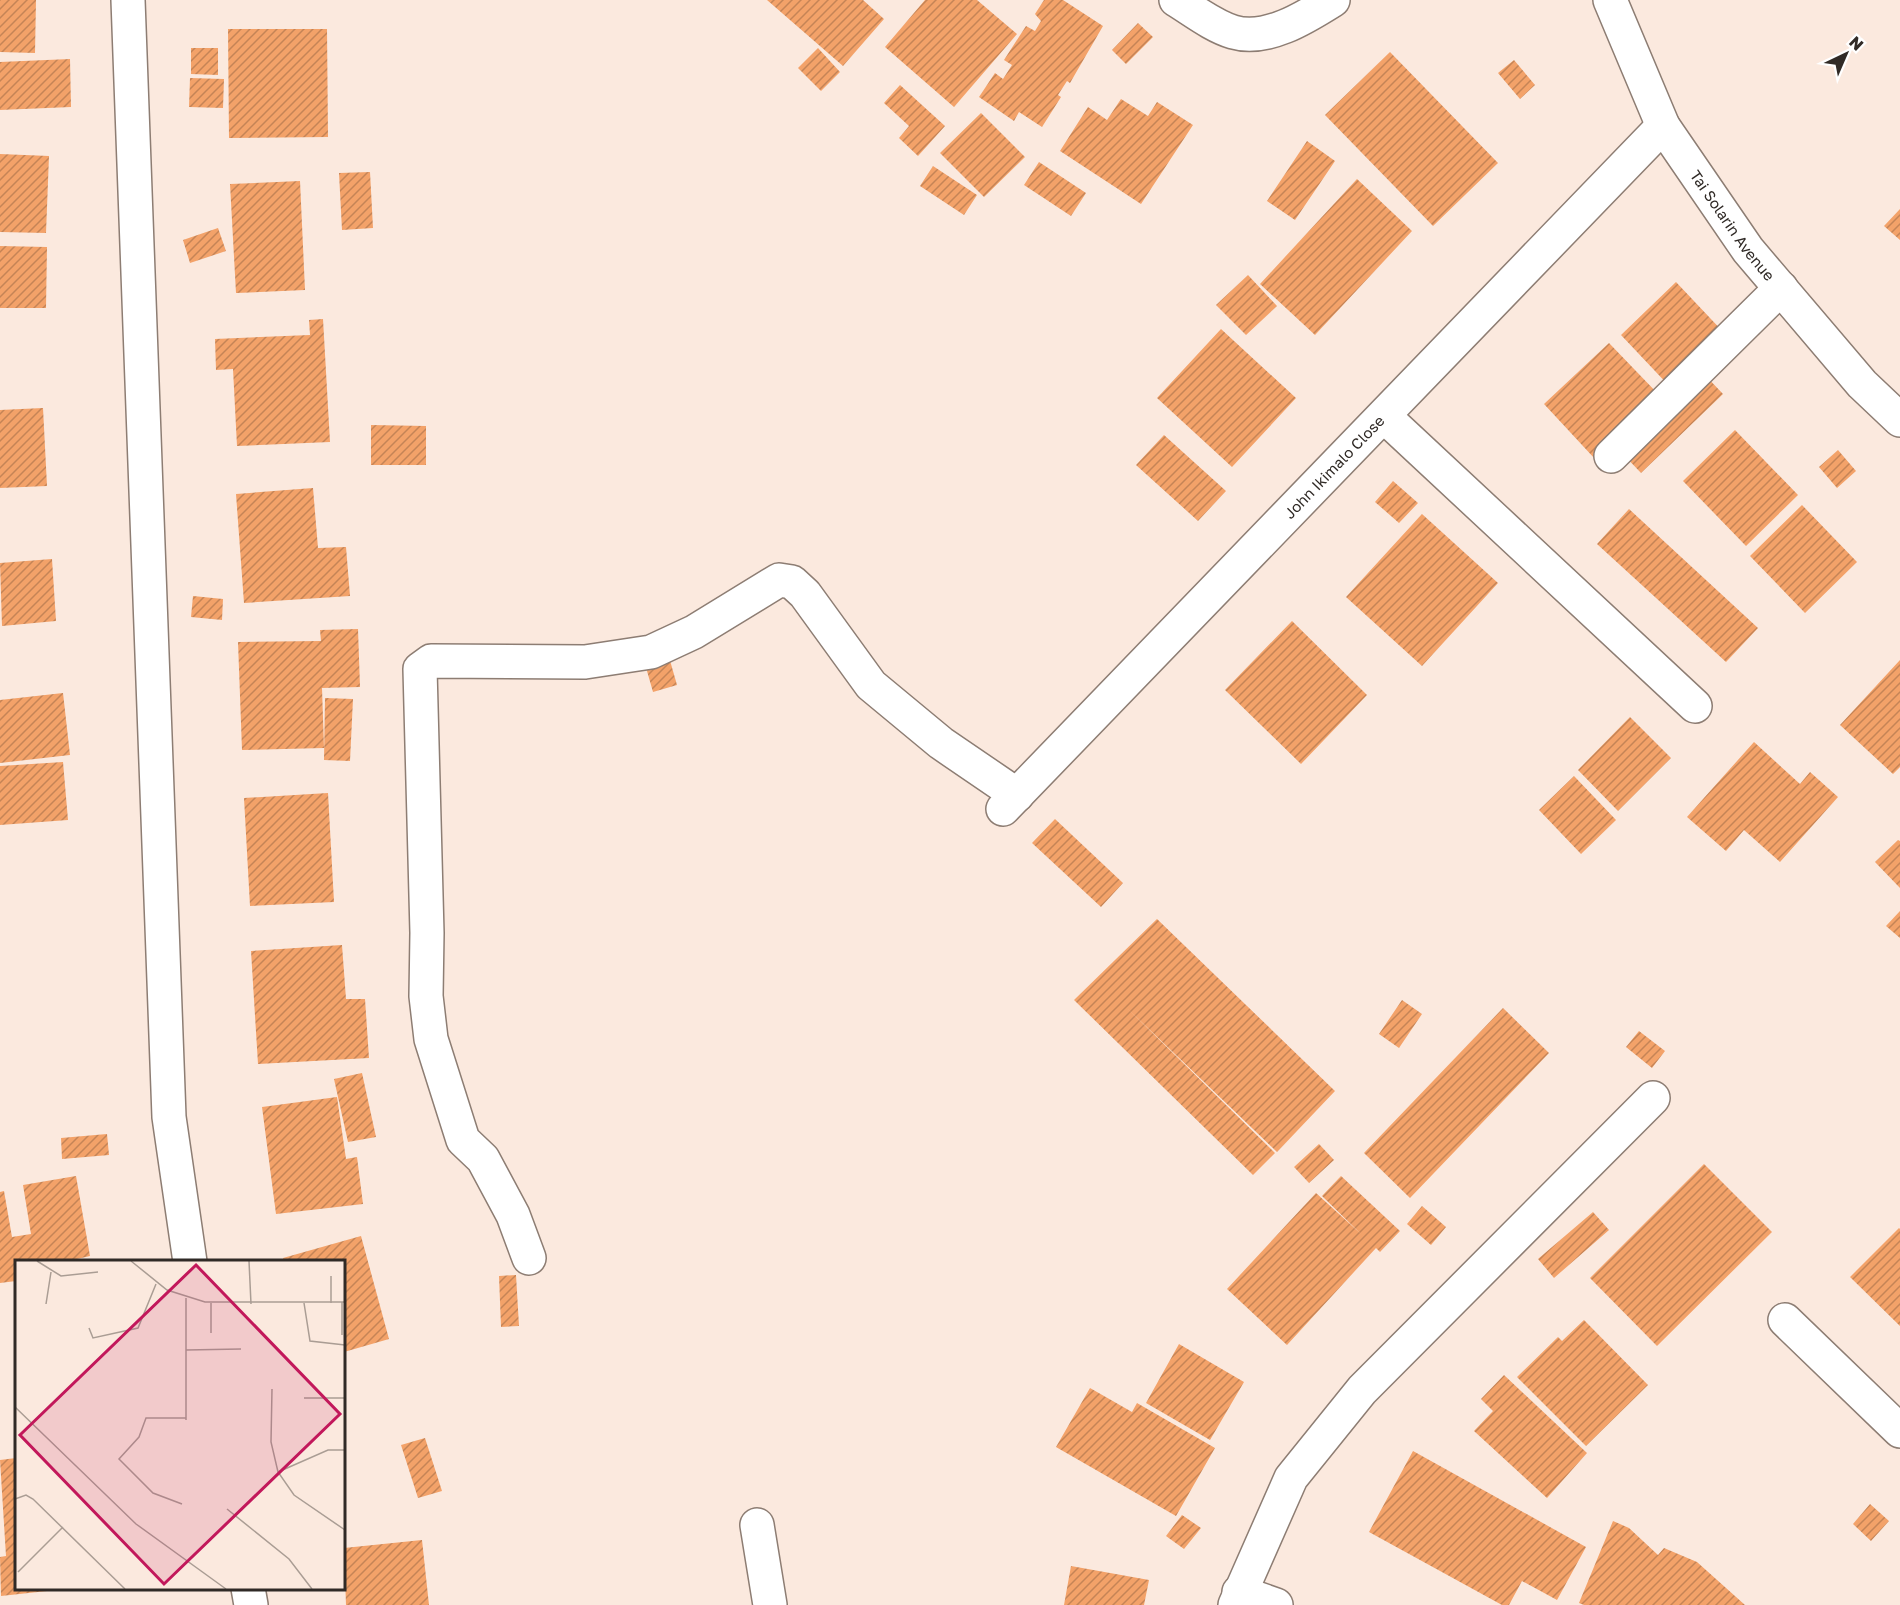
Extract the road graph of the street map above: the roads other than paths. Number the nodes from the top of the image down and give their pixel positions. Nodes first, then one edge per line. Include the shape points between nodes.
1 (128, 0) edge
2 (1176, 0) edge
3 (1333, 0) edge
4 (1610, 0) edge
5 (1663, 126) junction
6 (1780, 288) junction
7 (1385, 417) junction
8 (1900, 420) edge
9 (1611, 456) dead end
10 (1695, 706) dead end
11 (1653, 1098) dead end
12 (529, 1258) dead end
13 (190, 1260) edge
14 (1785, 1320) dead end
15 (1900, 1431) edge
16 (757, 1525) dead end
17 (248, 1590) edge
18 (1237, 1598) edge
19 (251, 1605) edge
20 (770, 1605) edge
21 (1276, 1605) edge

1 - 13 street via 169,1117
2 - 3 street via 1234,33 1255,35
4 - 5 street, Tai Solarin Avenue
5 - 6 street, Tai Solarin Avenue via 1748,250
5 - 7 street, John Ikimalo Close
6 - 8 street, Tai Solarin Avenue via 1862,384
6 - 9 street
7 - 10 street
7 - 12 street, John Ikimalo Close via 1010,802 872,685 792,582 779,580 694,632 651,652 585,662 424,664 420,669 426,996 431,1039 463,1140 483,1159 513,1215
11 - 18 street via 1362,1390 1291,1478
14 - 15 street
16 - 20 street
17 - 19 street
18 - 21 street

